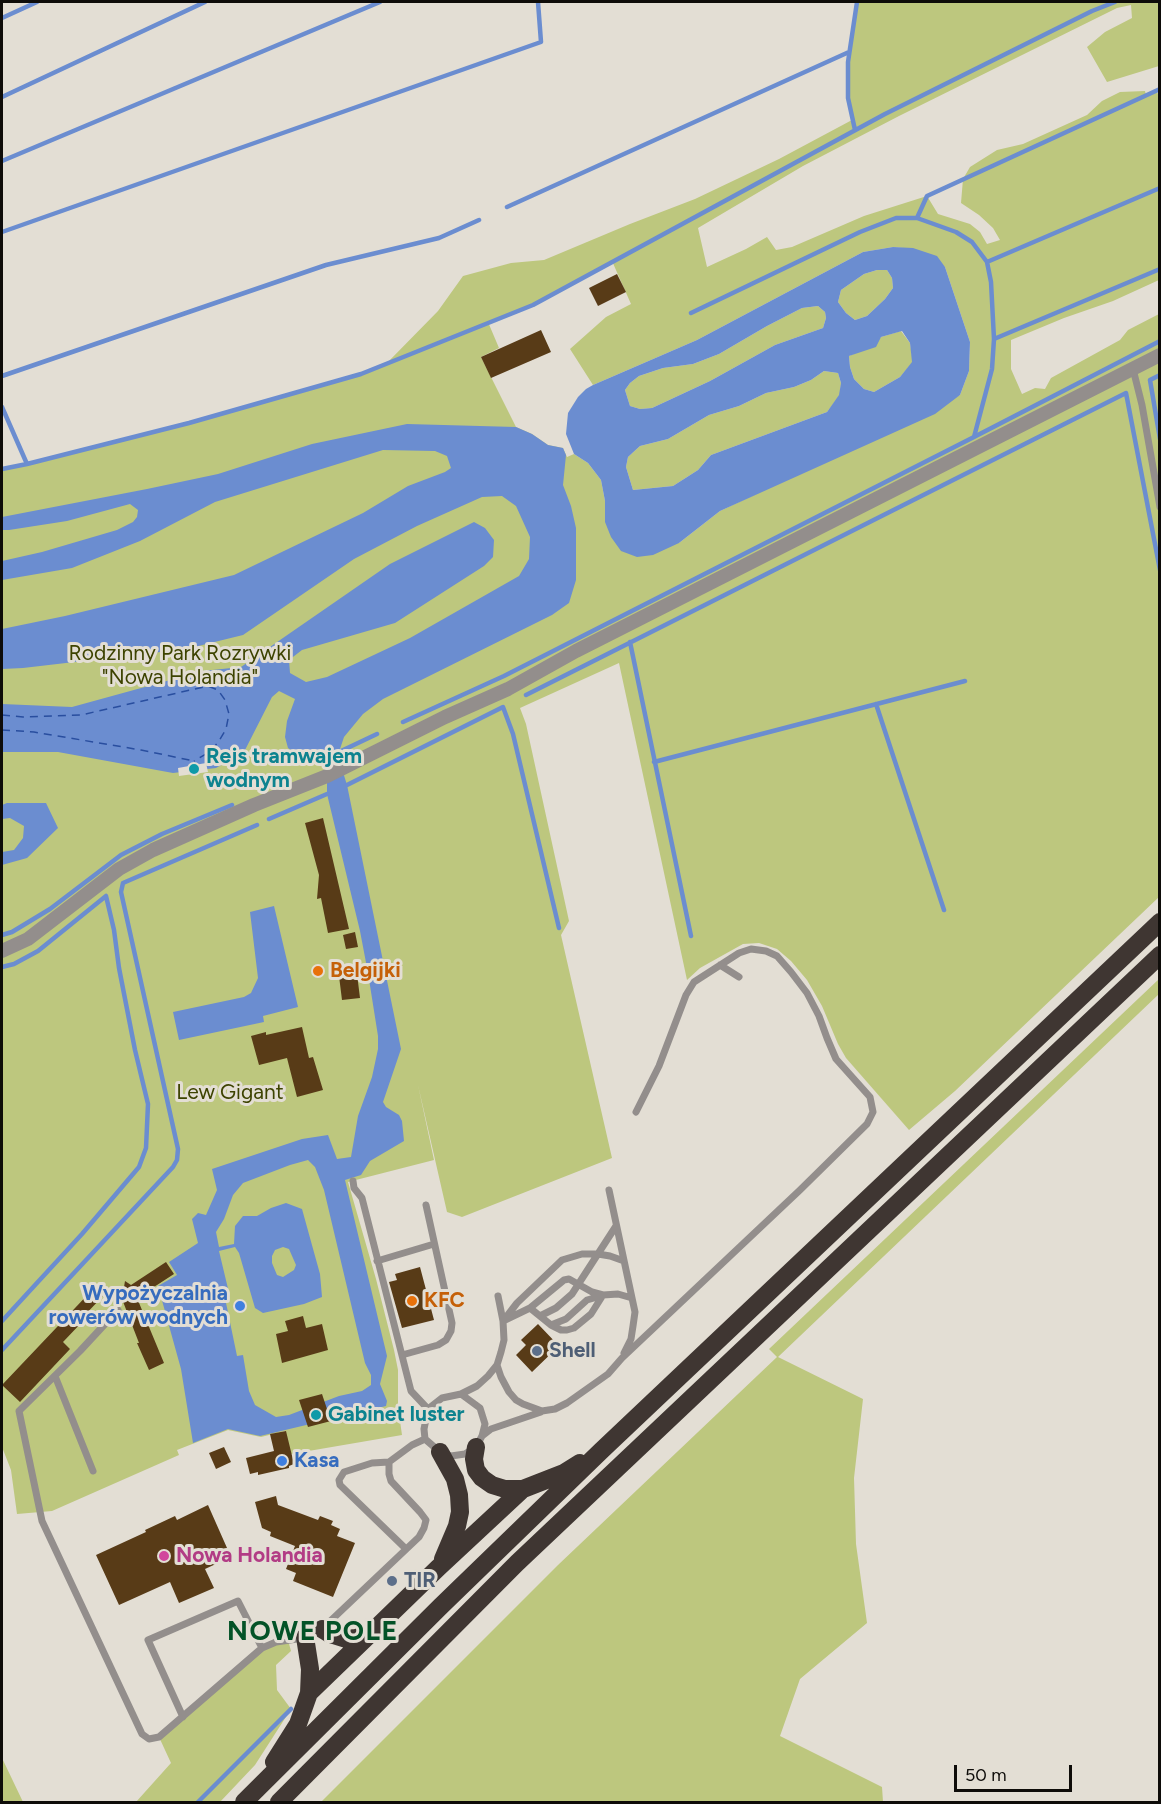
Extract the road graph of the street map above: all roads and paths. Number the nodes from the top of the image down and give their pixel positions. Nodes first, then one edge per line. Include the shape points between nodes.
1 (1160, 355) edge
2 (1133, 369) junction
3 (1160, 507) edge
4 (1160, 922) edge
5 (2, 951) edge
6 (1160, 955) edge
7 (720, 965) junction
8 (739, 977) dead end
9 (636, 1112) dead end
10 (353, 1181) dead end
11 (609, 1190) dead end
12 (426, 1206) dead end
13 (616, 1226) junction
14 (434, 1244) junction
15 (598, 1254) junction
16 (377, 1261) junction
17 (624, 1261) junction
18 (579, 1285) junction
19 (603, 1295) junction
20 (498, 1296) dead end
21 (632, 1298) junction
22 (530, 1308) junction
23 (118, 1310) dead end
24 (540, 1316) junction
25 (503, 1321) junction
26 (552, 1325) junction
27 (402, 1355) junction
28 (622, 1358) junction
29 (496, 1365) junction
30 (55, 1376) junction
31 (461, 1394) junction
32 (428, 1409) junction
33 (542, 1411) junction
34 (425, 1438) junction
35 (479, 1441) junction
36 (602, 1450) junction
37 (440, 1452) junction
38 (389, 1462) junction
39 (93, 1472) dead end
40 (523, 1489) junction
41 (405, 1548) junction
42 (438, 1568) junction
43 (319, 1630) junction
44 (371, 1633) junction
45 (262, 1648) junction
46 (309, 1693) junction
47 (183, 1717) junction
48 (249, 1798) edge
49 (279, 1803) edge

1 - 2 street
2 - 3 lane
2 - 5 street via 508,689 327,776 142,855 28,939
4 - 36 highway
6 - 49 highway via 517,1563
7 - 8 lane
7 - 9 lane via 694,982 686,995
7 - 28 lane via 751,949 777,957 807,993 836,1059 870,1097 873,1112 867,1124 809,1182
10 - 16 lane via 362,1198
11 - 13 lane
12 - 14 lane
13 - 15 lane
13 - 17 lane
14 - 16 lane
14 - 27 lane via 451,1331 438,1345
15 - 17 lane
15 - 18 lane
15 - 25 lane via 562,1260
16 - 27 lane
17 - 21 lane
18 - 19 lane
18 - 22 lane via 564,1280
18 - 24 lane via 556,1308
19 - 21 lane
19 - 26 lane via 587,1300 566,1319
19 - 26 lane via 591,1314 574,1328 561,1330
20 - 25 lane
21 - 28 lane via 635,1312 631,1339
22 - 24 lane
22 - 25 lane
23 - 30 lane
24 - 26 lane
25 - 29 lane via 504,1340
27 - 32 lane via 411,1391
28 - 33 lane via 608,1374 564,1405
29 - 31 lane via 477,1386
29 - 33 lane via 516,1400
30 - 39 lane
30 - 47 lane via 19,1411 42,1521 142,1734 149,1739 159,1737
31 - 32 lane via 442,1398
31 - 35 lane via 484,1415
32 - 34 lane
33 - 35 lane via 491,1429
34 - 37 lane
34 - 38 lane
35 - 37 lane via 470,1452 459,1456
35 - 40 highway via 474,1459 482,1478 506,1489
36 - 40 highway via 564,1473
36 - 48 highway
37 - 42 highway via 455,1479 460,1512 448,1551
38 - 41 lane via 391,1481 426,1520 419,1537
38 - 41 lane via 345,1472 339,1480
40 - 42 highway
41 - 43 lane
42 - 44 highway
43 - 44 highway via 346,1639
43 - 45 lane
43 - 46 highway
44 - 46 highway
45 - 47 lane
45 - 47 lane via 238,1601 148,1640
46 - 48 highway via 298,1724

